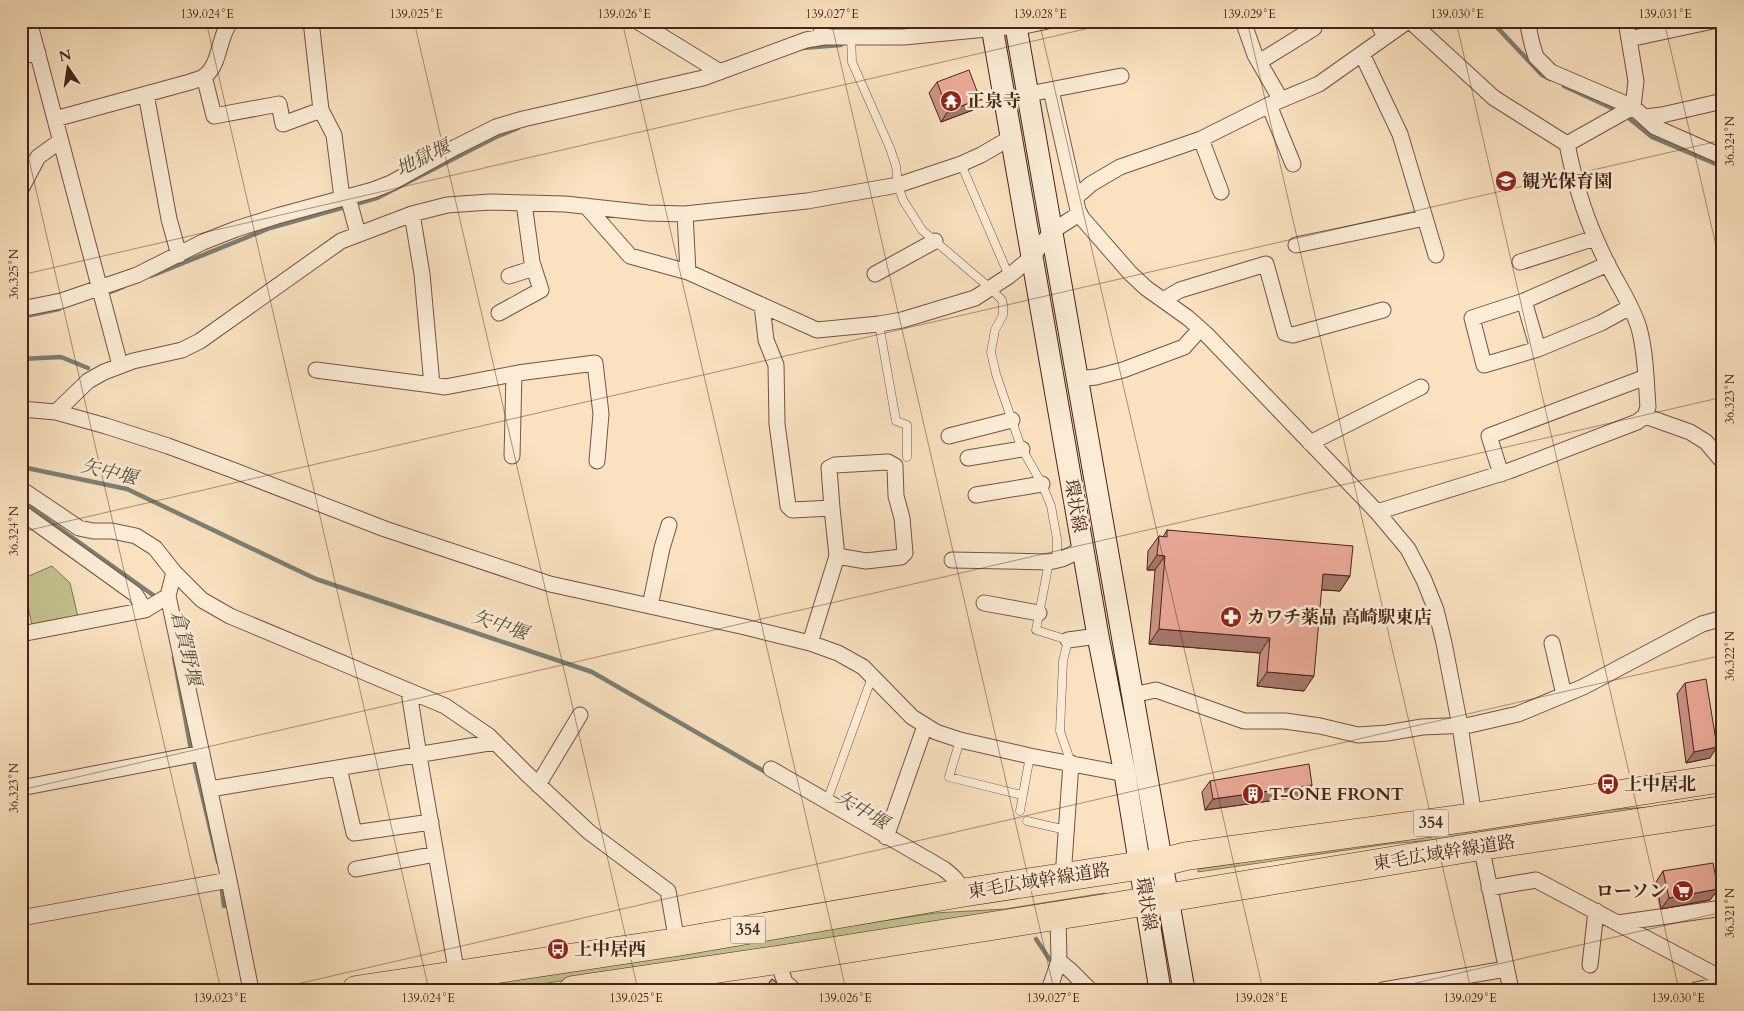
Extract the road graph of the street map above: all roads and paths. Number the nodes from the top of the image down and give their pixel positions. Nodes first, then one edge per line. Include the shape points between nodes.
1 (29, 21) edge
2 (230, 21) edge
3 (311, 21) edge
4 (637, 21) edge
5 (819, 21) edge
6 (1048, 21) edge
7 (1242, 21) edge
8 (1377, 21) edge
9 (1409, 21) edge
10 (1527, 21) edge
11 (1626, 21) edge
12 (1714, 21) edge
13 (1016, 24) edge
14 (992, 25) edge
15 (1314, 28) dead end
16 (824, 37) junction
17 (851, 37) junction
18 (1385, 37) junction
19 (1629, 39) junction
20 (38, 53) junction
21 (1362, 54) junction
22 (21, 56) edge
23 (1259, 62) junction
24 (720, 72) junction
25 (204, 76) junction
26 (1122, 76) dead end
27 (1051, 90) junction
28 (146, 94) junction
29 (1029, 94) junction
30 (1723, 102) edge
31 (1275, 103) junction
32 (1633, 107) junction
33 (321, 110) junction
34 (1645, 117) junction
35 (55, 119) junction
36 (1012, 137) junction
37 (1201, 139) junction
38 (60, 141) junction
39 (1568, 144) junction
40 (1723, 157) edge
41 (961, 164) junction
42 (1293, 164) dead end
43 (898, 185) junction
44 (21, 189) edge
45 (1221, 192) dead end
46 (345, 198) junction
47 (1075, 198) junction
48 (524, 203) junction
49 (586, 206) junction
50 (412, 214) junction
51 (685, 214) junction
52 (1080, 214) junction
53 (1425, 218) junction
54 (1052, 232) junction
55 (358, 234) junction
56 (1595, 238) junction
57 (935, 241) junction
58 (1296, 245) dead end
59 (179, 255) junction
60 (1436, 255) dead end
61 (1032, 257) junction
62 (1520, 262) dead end
63 (1608, 264) junction
64 (534, 268) junction
65 (688, 272) junction
66 (875, 274) dead end
67 (509, 276) dead end
68 (1008, 276) junction
69 (990, 288) junction
70 (100, 289) junction
71 (1163, 300) junction
72 (1524, 301) junction
73 (762, 305) junction
74 (1630, 306) junction
75 (21, 310) edge
76 (1383, 310) dead end
77 (499, 312) dead end
78 (879, 324) junction
79 (1200, 329) junction
80 (1538, 348) junction
81 (120, 365) junction
82 (316, 370) dead end
83 (514, 374) junction
84 (1646, 377) junction
85 (1077, 379) junction
86 (432, 385) junction
87 (1421, 387) dead end
88 (21, 409) edge
89 (56, 412) junction
90 (1645, 416) junction
91 (1012, 420) junction
92 (949, 436) dead end
93 (1310, 443) junction
94 (1022, 449) junction
95 (512, 456) dead end
96 (907, 457) dead end
97 (968, 458) dead end
98 (597, 461) dead end
99 (1723, 462) edge
100 (1502, 474) junction
101 (1042, 484) junction
102 (21, 489) edge
103 (976, 494) dead end
104 (832, 508) junction
105 (21, 512) edge
106 (1377, 512) junction
107 (669, 525) dead end
108 (1083, 549) junction
109 (837, 556) junction
110 (952, 560) dead end
111 (1053, 561) junction
112 (174, 572) junction
113 (158, 603) junction
114 (984, 603) dead end
115 (650, 606) junction
116 (1039, 613) junction
117 (1723, 618) edge
118 (21, 634) edge
119 (1098, 636) junction
120 (1068, 640) junction
121 (810, 643) junction
122 (1552, 643) dead end
123 (872, 676) junction
124 (410, 692) junction
125 (1132, 695) junction
126 (1564, 695) junction
127 (580, 714) dead end
128 (925, 726) junction
129 (1460, 726) junction
130 (960, 740) junction
131 (495, 742) junction
132 (202, 753) junction
133 (419, 756) junction
134 (1030, 756) junction
135 (1071, 763) junction
136 (339, 768) junction
137 (771, 769) dead end
138 (1125, 774) junction
139 (1723, 778) edge
140 (538, 785) junction
141 (21, 788) edge
142 (210, 789) junction
143 (1022, 795) junction
144 (827, 801) junction
145 (1723, 810) edge
146 (1020, 811) dead end
147 (1474, 817) junction
148 (1027, 821) dead end
149 (431, 822) junction
150 (1066, 830) junction
151 (886, 837) junction
152 (1481, 846) junction
153 (436, 854) junction
154 (1151, 864) junction
155 (356, 869) dead end
156 (1066, 876) junction
157 (229, 880) junction
158 (1489, 888) junction
159 (961, 893) junction
160 (1156, 900) junction
161 (1723, 908) edge
162 (1596, 911) junction
163 (1058, 916) junction
164 (21, 918) edge
165 (1618, 923) junction
166 (677, 942) junction
167 (776, 960) junction
168 (1059, 961) junction
169 (1590, 965) dead end
170 (1506, 969) junction
171 (457, 975) junction
172 (1723, 979) edge
173 (1723, 984) edge
174 (251, 990) edge
175 (356, 990) edge
176 (573, 990) edge
177 (794, 990) edge
178 (1049, 990) edge
179 (1090, 990) edge
180 (1160, 990) edge
181 (1184, 990) edge
182 (1383, 990) edge
183 (1511, 990) edge
184 (1696, 990) edge

1 - 20 street
2 - 25 street via 213,67
3 - 33 street
4 - 24 street
5 - 16 street
6 - 13 street
7 - 23 street
8 - 18 street
9 - 18 street
9 - 39 street via 1494,98
10 - 32 street via 1536,57 1551,72
11 - 19 street
12 - 19 street
13 - 14 street
13 - 29 street, 環状線
14 - 17 street via 904,37
14 - 36 street, 環状線
15 - 23 street
16 - 17 street
16 - 24 street via 789,45
17 - 43 lane via 852,62 890,148
18 - 21 street
19 - 32 street via 1636,80
20 - 22 street
20 - 35 street
21 - 31 street via 1319,84
21 - 53 street via 1400,134
23 - 31 street
24 - 46 street via 496,127 391,183
25 - 28 street
25 - 33 street via 214,116 279,104 283,124
26 - 27 street
27 - 29 street
27 - 47 street
28 - 35 street
28 - 59 street via 169,219
29 - 54 street, 環状線
30 - 34 street
31 - 37 street
31 - 42 street
32 - 34 street
32 - 39 street
33 - 46 street via 334,135
34 - 40 street via 1655,127
35 - 38 street
36 - 41 street
36 - 61 street, 環状線
37 - 45 street
37 - 47 street via 1120,166
38 - 44 street via 38,157
38 - 70 street
39 - 56 street via 1574,180
41 - 43 street
41 - 68 lane
43 - 51 street via 807,201
43 - 57 lane via 903,200 922,230
46 - 55 street
46 - 59 street via 236,229
47 - 52 street
48 - 49 street
48 - 50 street via 459,203
48 - 64 street
49 - 51 street
49 - 65 street via 630,256
50 - 55 street
50 - 86 street via 422,274
51 - 65 street
52 - 54 street
52 - 71 street via 1130,273
53 - 58 street
53 - 60 street
54 - 61 street
54 - 85 street, 環状線
55 - 81 street via 342,241 200,341 182,350
56 - 62 street
56 - 63 street
57 - 66 street
57 - 69 lane
59 - 70 street
61 - 68 street
61 - 108 street, 環状線
63 - 72 street
63 - 74 street
64 - 67 street
64 - 77 street via 541,290
65 - 73 street
68 - 69 street
69 - 78 street via 975,298
69 - 91 lane via 1004,305 995,330 992,352
70 - 75 street
70 - 81 street
71 - 76 street via 1180,290 1266,264 1285,333 1294,334
71 - 79 street
72 - 80 street
72 - 80 street via 1472,318 1484,365
73 - 78 street via 817,330
73 - 104 street via 766,340 776,365 777,424 788,506 792,510
74 - 80 street via 1601,324
74 - 84 street via 1644,352
78 - 96 lane via 896,421 907,425
79 - 85 street via 1184,347 1123,370
79 - 93 street
81 - 89 street via 88,381
82 - 86 street
83 - 86 street via 445,387
83 - 95 street
83 - 98 street via 595,363 600,414
84 - 90 street via 1648,408
84 - 100 street via 1489,436
85 - 125 street, 環状線
87 - 93 street
88 - 89 street
89 - 115 street via 168,446 385,529 550,584
90 - 99 street via 1690,432 1706,442
90 - 100 street via 1637,422
91 - 92 street
91 - 94 lane
93 - 106 street
94 - 97 street
94 - 101 lane
100 - 106 street
101 - 103 street
101 - 111 lane via 1051,506 1057,539
102 - 112 street via 79,528 136,536 155,548
104 - 109 street
104 - 109 street via 829,468 888,462 895,466 905,553 901,557 866,561
105 - 113 street via 135,594
106 - 129 street via 1408,549 1436,610
107 - 115 street
108 - 111 street
108 - 119 street, 環状線
109 - 121 street
110 - 111 street
111 - 116 lane
112 - 113 street
112 - 124 street via 202,600 230,616
113 - 118 street
113 - 132 street via 172,608
114 - 116 street
115 - 121 street
116 - 120 lane via 1036,630
117 - 126 street via 1702,624 1584,688
119 - 120 street
119 - 138 street, 環状線
120 - 135 lane via 1063,661 1060,731
121 - 123 street via 838,653
122 - 126 street
123 - 128 street
123 - 144 lane
124 - 131 street via 445,706
124 - 133 street
125 - 129 street via 1156,690 1244,721 1285,721 1358,735
125 - 154 street, 環状線
126 - 129 street via 1518,714
127 - 140 street
128 - 130 street
128 - 151 street
129 - 147 street
130 - 134 street
130 - 143 lane via 949,776
131 - 133 street
131 - 140 street
132 - 141 street
132 - 142 street
133 - 136 street
133 - 149 street
134 - 135 street
134 - 143 lane
135 - 138 street
135 - 150 street
136 - 142 street
136 - 149 street via 354,832
137 - 144 street
138 - 154 street, 環状線
139 - 147 highway, 東毛広域幹線道路 / 354
140 - 166 street via 589,832 668,891
142 - 157 street
143 - 146 lane
144 - 151 street
145 - 152 highway, 東毛広域幹線道路 / 354
147 - 154 highway, 東毛広域幹線道路 / 354 via 1187,856
148 - 150 lane
149 - 153 street
150 - 156 street
151 - 159 street via 944,869 956,878
152 - 158 street
152 - 160 highway, 東毛広域幹線道路 / 354
153 - 155 street
153 - 171 street
154 - 156 highway, 東毛広域幹線道路 / 354
154 - 160 street, 環状線
156 - 159 highway, 東毛広域幹線道路 / 354
157 - 164 street
157 - 174 street
158 - 162 street via 1536,880
158 - 170 street
159 - 166 highway, 東毛広域幹線道路 / 354
160 - 163 highway, 東毛広域幹線道路 / 354
160 - 180 street, 環状線
160 - 181 street, 環状線
161 - 165 street
162 - 165 street
162 - 169 street
163 - 167 highway, 東毛広域幹線道路 / 354
163 - 168 street
165 - 172 street
166 - 171 highway, 東毛広域幹線道路 / 354
167 - 176 highway, 東毛広域幹線道路 / 354 via 682,980
167 - 177 street via 785,982
168 - 178 street
168 - 179 street
170 - 182 street
170 - 183 street
171 - 175 highway, 東毛広域幹線道路 / 354
173 - 184 street

